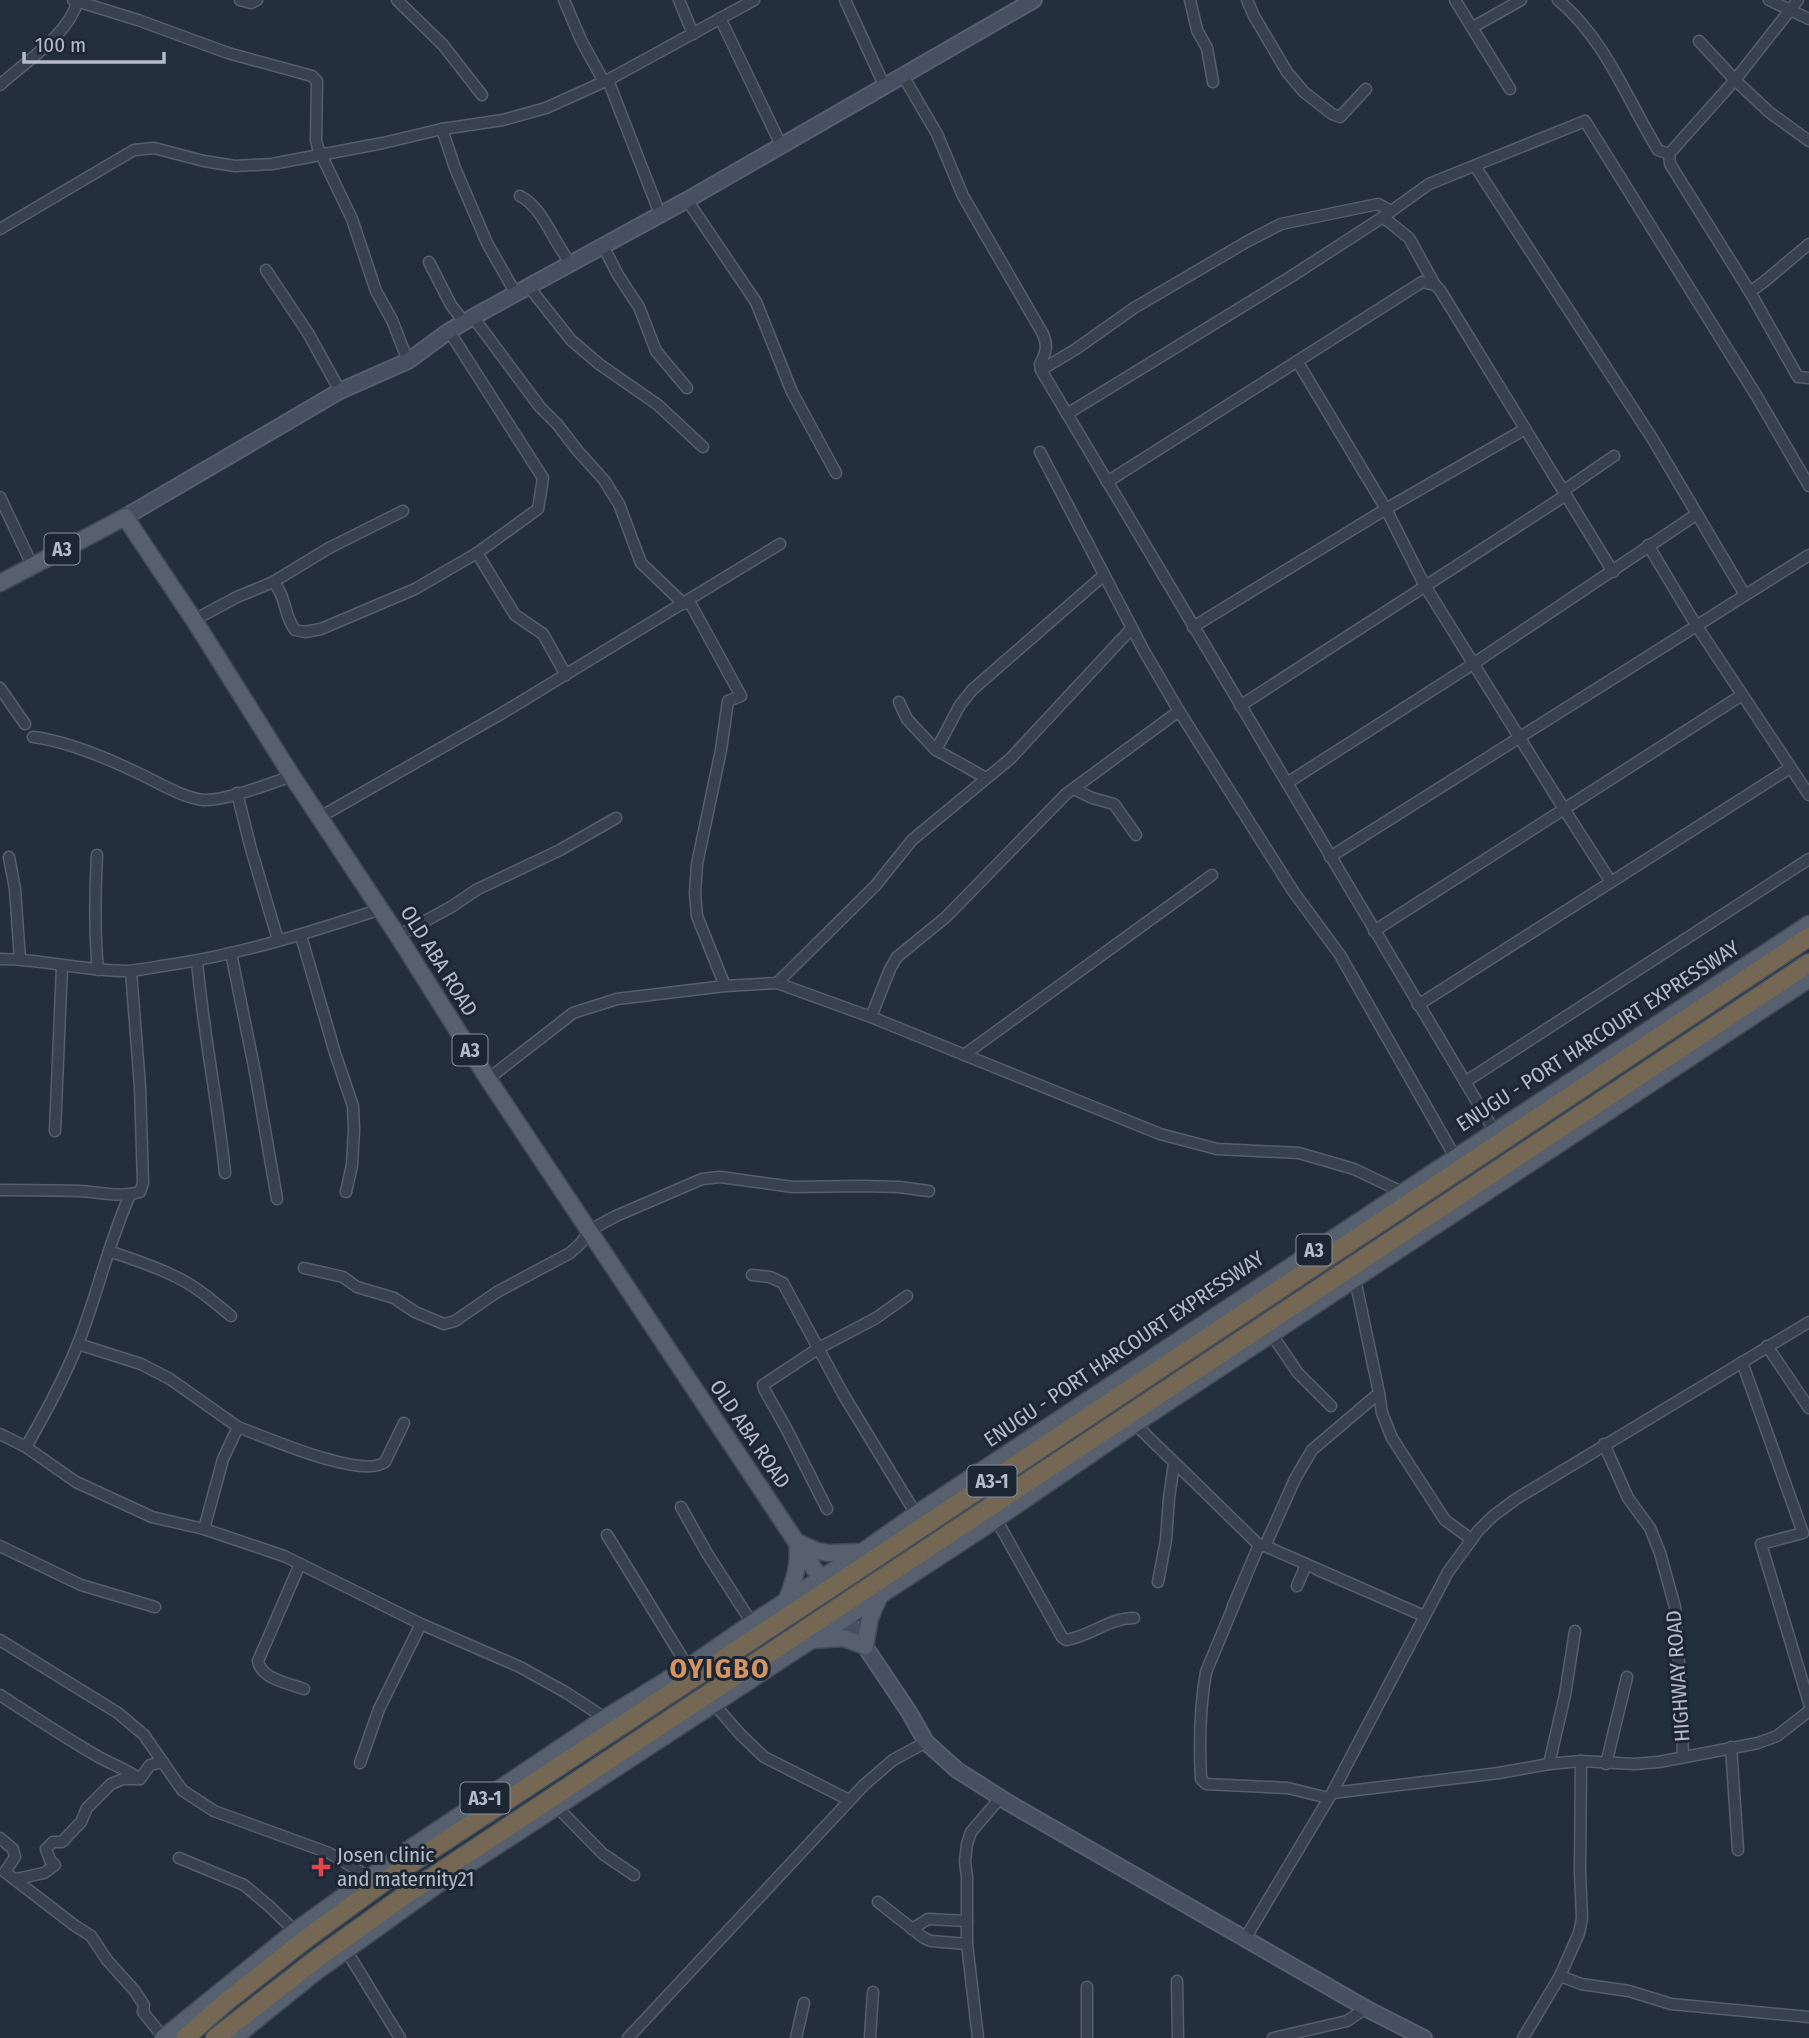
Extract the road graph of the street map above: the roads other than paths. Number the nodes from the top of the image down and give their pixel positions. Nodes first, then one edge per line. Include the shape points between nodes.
1 (240, 0) edge
2 (257, 0) edge
3 (397, 0) edge
4 (564, 0) edge
5 (679, 0) edge
6 (754, 0) edge
7 (845, 0) edge
8 (1034, 0) edge
9 (1190, 0) edge
10 (1247, 0) edge
11 (1455, 0) edge
12 (1521, 0) edge
13 (1558, 0) edge
14 (1769, 0) edge
15 (1798, 0) edge
16 (76, 1) edge
17 (1791, 11) junction
18 (720, 18) junction
19 (1809, 19) edge
20 (1473, 27) junction
21 (693, 34) junction
22 (1699, 41) dead end
23 (902, 74) junction
24 (1735, 80) junction
25 (606, 81) junction
26 (1213, 82) dead end
27 (0, 85) edge
28 (884, 85) junction
29 (1366, 89) dead end
30 (1510, 89) dead end
31 (482, 95) dead end
32 (442, 129) junction
33 (1809, 141) edge
34 (781, 145) junction
35 (321, 154) junction
36 (1669, 154) junction
37 (1475, 166) junction
38 (520, 196) dead end
39 (687, 200) junction
40 (660, 214) junction
41 (1387, 214) junction
42 (0, 229) edge
43 (1809, 244) edge
44 (603, 246) junction
45 (429, 262) dead end
46 (570, 262) junction
47 (266, 270) dead end
48 (1435, 285) junction
49 (523, 291) junction
50 (1750, 292) junction
51 (468, 320) junction
52 (449, 331) junction
53 (408, 361) junction
54 (1297, 361) junction
55 (1041, 370) junction
56 (1809, 378) edge
57 (687, 388) dead end
58 (340, 391) junction
59 (1067, 414) junction
60 (1525, 429) junction
61 (703, 447) dead end
62 (1040, 452) dead end
63 (1614, 456) dead end
64 (836, 473) dead end
65 (1107, 482) junction
66 (1809, 486) edge
67 (1564, 493) junction
68 (0, 497) edge
69 (1386, 509) junction
70 (403, 511) dead end
71 (1697, 514) junction
72 (125, 517) junction
73 (780, 544) dead end
74 (1648, 545) junction
75 (477, 553) junction
76 (1809, 555) edge
77 (32, 565) junction
78 (1613, 572) junction
79 (1104, 575) junction
80 (273, 582) junction
81 (0, 583) edge
82 (1425, 586) junction
83 (1745, 595) junction
84 (687, 602) junction
85 (194, 620) junction
86 (1696, 625) junction
87 (1194, 627) junction
88 (1132, 628) junction
89 (1473, 664) junction
90 (565, 675) junction
91 (0, 688) edge
92 (1742, 695) junction
93 (899, 702) dead end
94 (1240, 706) junction
95 (1179, 711) junction
96 (25, 724) dead end
97 (1520, 736) junction
98 (33, 737) dead end
99 (936, 750) junction
100 (1790, 768) junction
101 (292, 776) junction
102 (986, 779) junction
103 (1287, 783) junction
104 (1074, 789) junction
105 (237, 793) junction
106 (1809, 795) edge
107 (1564, 809) junction
108 (320, 817) junction
109 (616, 818) dead end
110 (1136, 835) dead end
111 (97, 855) dead end
112 (9, 856) dead end
113 (1331, 857) junction
114 (1809, 859) edge
115 (1212, 875) dead end
116 (1611, 882) junction
117 (381, 909) junction
118 (1809, 924) edge
119 (1374, 931) junction
120 (301, 936) junction
121 (398, 936) junction
122 (1809, 937) edge
123 (278, 940) junction
124 (231, 953) junction
125 (20, 959) junction
126 (0, 960) edge
127 (197, 961) junction
128 (1809, 963) edge
129 (62, 966) junction
130 (98, 970) junction
131 (131, 971) junction
132 (1809, 979) edge
133 (777, 983) junction
134 (726, 986) junction
135 (1418, 1005) junction
136 (1707, 1005) junction
137 (871, 1017) junction
138 (1719, 1023) junction
139 (964, 1055) junction
140 (488, 1079) junction
141 (1465, 1082) junction
142 (55, 1131) dead end
143 (1495, 1132) junction
144 (1455, 1157) junction
145 (225, 1173) dead end
146 (0, 1190) edge
147 (929, 1191) dead end
148 (346, 1192) dead end
149 (1402, 1192) junction
150 (131, 1195) junction
151 (277, 1199) dead end
152 (590, 1230) junction
153 (109, 1251) junction
154 (304, 1268) dead end
155 (752, 1275) dead end
156 (1355, 1279) junction
157 (907, 1296) dead end
158 (231, 1316) dead end
159 (1809, 1322) edge
160 (1272, 1335) junction
161 (78, 1344) junction
162 (1767, 1346) junction
163 (819, 1348) junction
164 (1742, 1362) junction
165 (1378, 1393) junction
166 (1331, 1406) dead end
167 (1809, 1408) edge
168 (404, 1423) dead end
169 (1135, 1424) junction
170 (238, 1427) junction
171 (0, 1434) edge
172 (1604, 1444) junction
173 (26, 1447) junction
174 (1174, 1464) junction
175 (681, 1507) dead end
176 (827, 1509) dead end
177 (916, 1514) junction
178 (996, 1519) junction
179 (204, 1529) junction
180 (607, 1535) dead end
181 (1471, 1539) junction
182 (797, 1542) junction
183 (0, 1546) edge
184 (1262, 1546) junction
185 (862, 1552) junction
186 (300, 1564) junction
187 (1306, 1565) junction
188 (821, 1579) junction
189 (1158, 1583) dead end
190 (1297, 1586) dead end
191 (880, 1595) junction
192 (786, 1602) junction
193 (155, 1607) dead end
194 (1424, 1616) junction
195 (846, 1618) junction
196 (1134, 1618) dead end
197 (752, 1623) junction
198 (421, 1624) junction
199 (1575, 1631) dead end
200 (0, 1640) edge
201 (811, 1641) junction
202 (866, 1646) junction
203 (688, 1667) junction
204 (1627, 1677) dead end
205 (304, 1689) dead end
206 (0, 1695) edge
207 (1809, 1703) edge
208 (714, 1704) junction
209 (1809, 1711) edge
210 (605, 1718) junction
211 (926, 1742) junction
212 (1731, 1747) junction
213 (1683, 1757) junction
214 (1581, 1761) junction
215 (163, 1762) junction
216 (360, 1763) dead end
217 (1549, 1764) junction
218 (1606, 1764) junction
219 (140, 1779) junction
220 (1330, 1795) junction
221 (1000, 1797) junction
222 (849, 1800) junction
223 (557, 1807) junction
224 (461, 1823) junction
225 (0, 1838) edge
226 (1738, 1850) dead end
227 (179, 1858) dead end
228 (634, 1875) dead end
229 (369, 1877) junction
230 (16, 1879) junction
231 (878, 1902) dead end
232 (967, 1921) junction
233 (912, 1929) junction
234 (295, 1931) junction
235 (1246, 1937) junction
236 (967, 1944) junction
237 (346, 1950) junction
238 (1560, 1976) junction
239 (1177, 1981) dead end
240 (1087, 1987) dead end
241 (873, 1992) dead end
242 (804, 2003) dead end
243 (1366, 2008) junction
244 (1809, 2017) edge
245 (237, 2037) edge
246 (163, 2038) edge
247 (185, 2038) edge
248 (215, 2038) edge
249 (400, 2038) edge
250 (628, 2038) edge
251 (796, 2038) edge
252 (870, 2038) edge
253 (978, 2038) edge
254 (1087, 2038) edge
255 (1178, 2038) edge
256 (1273, 2038) edge
257 (1424, 2038) edge
258 (1523, 2038) edge

1 - 2 street
3 - 31 street via 443,45
4 - 25 street
5 - 21 street
6 - 18 street
7 - 28 street
8 - 23 street
9 - 26 street
10 - 29 street via 1286,72 1332,114 1340,117
11 - 20 street
12 - 20 street
13 - 36 street via 1601,47 1658,150
14 - 17 street
15 - 17 street
16 - 27 street via 74,14 54,38
16 - 35 street via 228,53 312,76 317,82 316,140
17 - 19 street
17 - 24 street
18 - 21 street
18 - 34 street
20 - 30 street
21 - 25 street
22 - 24 street
23 - 28 street
23 - 55 street via 937,134 963,196 1044,334 1047,343
24 - 33 street
24 - 36 street
25 - 32 street via 546,108
25 - 40 street
28 - 34 street
32 - 35 street
32 - 49 street via 487,243
34 - 39 street
35 - 42 street via 235,166 153,148 134,150
35 - 53 street
36 - 50 street via 1670,164
37 - 41 street via 1429,184
37 - 66 street via 1585,121
37 - 71 street
38 - 46 street via 538,212
39 - 40 street
39 - 64 street via 756,302 793,392
40 - 44 street
41 - 48 street via 1409,238
41 - 55 street via 1378,204 1281,224 1134,308
41 - 59 street
43 - 50 street
44 - 46 street
44 - 57 street via 639,307 656,351
45 - 51 street via 452,305
46 - 49 street
47 - 58 street
48 - 54 street via 1422,282
48 - 60 street
49 - 51 street
49 - 61 street via 571,340 658,405
50 - 56 street via 1798,377
51 - 52 street
51 - 84 street via 604,480 619,504 641,563
52 - 53 street
52 - 75 street via 542,478 538,509
53 - 58 street
54 - 65 street
54 - 69 street
55 - 59 street
58 - 72 street
59 - 65 street
60 - 67 street
60 - 69 street
62 - 79 street
63 - 67 street
65 - 87 street
67 - 78 street
67 - 82 street
68 - 77 street
69 - 82 street
69 - 87 street
70 - 80 street
71 - 74 street
71 - 83 street
72 - 77 main road, A3
72 - 85 main road, OLD ABA ROAD / A3
73 - 84 street
74 - 78 street
74 - 86 street
75 - 80 street via 415,589 313,631 291,626
75 - 90 street via 515,615 543,634
76 - 83 street
77 - 81 main road, A3
78 - 89 street
79 - 88 street
79 - 99 street via 972,690
80 - 85 street
82 - 89 street
82 - 94 street
83 - 86 street
84 - 90 street
84 - 134 street via 741,696 728,701 695,893 697,916
85 - 101 main road, OLD ABA ROAD / A3
86 - 92 street
86 - 97 street
87 - 94 street
88 - 95 street
88 - 102 street via 1025,744
89 - 97 street
89 - 103 street
90 - 108 street
91 - 96 street
92 - 100 street
92 - 107 street
93 - 99 street via 907,719
94 - 103 street
95 - 104 street
95 - 144 street via 1293,891 1340,955
97 - 107 street
97 - 113 street
98 - 105 street via 70,745 191,797 205,800
99 - 102 street
100 - 106 street
100 - 116 street
101 - 105 street
101 - 108 main road, OLD ABA ROAD / A3
102 - 133 street via 912,839 876,884
103 - 113 street
104 - 110 street via 1114,804
104 - 137 street via 946,917 897,957
105 - 123 street
107 - 116 street
107 - 119 street
108 - 117 main road, OLD ABA ROAD / A3
109 - 121 street
111 - 130 street
112 - 125 street
113 - 119 street
114 - 141 street
115 - 139 street
116 - 135 street
117 - 120 street
117 - 121 main road, OLD ABA ROAD / A3
118 - 143 main road, ENUGU - PORT HARCOURT EXPRESSWAY / A3
119 - 135 street
120 - 123 street
120 - 148 street via 354,1106
121 - 140 main road, OLD ABA ROAD / A3
122 - 136 highway, ENUGU - PORT HARCOURT EXPRESSWAY / A3-1
123 - 124 street
124 - 127 street
124 - 151 street
125 - 126 street
125 - 129 street
127 - 131 street
127 - 145 street
128 - 138 highway, A3-1
129 - 130 street
129 - 142 street
130 - 131 street
131 - 150 street via 143,1184 140,1192
132 - 156 main road, A3
133 - 134 street
133 - 137 street
134 - 140 street via 617,999 573,1013
135 - 141 street
136 - 138 highway
136 - 224 highway, ENUGU - PORT HARCOURT EXPRESSWAY / A3-1 via 828,1590
137 - 139 street
138 - 248 highway, A3-1 via 405,1895
139 - 149 street via 1160,1134 1217,1149 1299,1153 1354,1169
140 - 152 main road, OLD ABA ROAD / A3
141 - 143 street
143 - 144 main road, ENUGU - PORT HARCOURT EXPRESSWAY / A3
144 - 149 main road, ENUGU - PORT HARCOURT EXPRESSWAY / A3
146 - 150 street
147 - 152 street via 793,1187 719,1177 702,1179
149 - 177 main road, ENUGU - PORT HARCOURT EXPRESSWAY / A3
150 - 153 street
152 - 154 street via 570,1253 444,1324 343,1277
152 - 182 main road, OLD ABA ROAD / A3
153 - 158 street via 179,1279
153 - 161 street
155 - 163 street via 783,1283
156 - 160 main road, A3
156 - 165 street
157 - 163 street
159 - 162 street
160 - 166 street via 1298,1373
160 - 169 main road, A3
161 - 170 street via 141,1364 170,1379
161 - 173 street
162 - 164 street
162 - 167 street
163 - 176 street via 763,1385
163 - 177 street
164 - 172 street
164 - 207 street via 1803,1533 1761,1544
165 - 181 street via 1392,1438 1445,1520
165 - 184 street via 1312,1450
168 - 170 street via 385,1462 362,1467
169 - 174 street
169 - 178 main road, A3
170 - 179 street via 223,1459
171 - 173 street
172 - 181 street via 1516,1499
172 - 213 street, HIGHWAY ROAD via 1628,1499 1650,1528 1675,1607
173 - 179 street via 76,1482 152,1517
174 - 184 street
174 - 189 street
175 - 197 street
177 - 185 main road, ENUGU - PORT HARCOURT EXPRESSWAY / A3
178 - 191 main road, A3
178 - 196 street via 1066,1640 1112,1621
179 - 186 street
180 - 203 street
181 - 194 street
182 - 185 main road via 829,1553
182 - 188 main road, OLD ABA ROAD / A3
182 - 192 main road via 798,1570
183 - 193 street via 81,1585
184 - 187 street
184 - 220 street via 1206,1672 1201,1779 1206,1784
185 - 188 main road, ENUGU - PORT HARCOURT EXPRESSWAY / A3
186 - 198 street
186 - 205 street via 258,1661 267,1675
187 - 190 street
187 - 194 street
188 - 192 main road, ENUGU - PORT HARCOURT EXPRESSWAY / A3-1
191 - 195 main road, A3
191 - 202 main road via 870,1618
192 - 197 main road, ENUGU - PORT HARCOURT EXPRESSWAY / A3-1
194 - 220 street
195 - 201 main road, A3-1
195 - 202 street
197 - 203 main road, ENUGU - PORT HARCOURT EXPRESSWAY / A3-1
198 - 210 street via 520,1667
198 - 216 street via 379,1709
199 - 217 street
200 - 215 street via 118,1713 144,1735
201 - 202 main road via 843,1638
201 - 208 main road, A3-1
202 - 211 street
203 - 210 main road, ENUGU - PORT HARCOURT EXPRESSWAY / A3-1
204 - 218 street
206 - 219 street
208 - 222 street via 764,1757
208 - 223 main road, A3-1
209 - 212 street via 1777,1736
210 - 224 main road, ENUGU - PORT HARCOURT EXPRESSWAY / A3-1
211 - 221 street via 957,1770
211 - 222 street via 893,1760
212 - 213 street
212 - 226 street
213 - 218 street
214 - 217 street
214 - 218 street
214 - 238 street via 1582,1918
215 - 219 street via 150,1765
215 - 229 street via 182,1790 214,1811 329,1853
217 - 220 street
219 - 230 street via 111,1784 62,1842 53,1842 46,1849 55,1866
220 - 235 street
221 - 232 street via 971,1832 967,1844
221 - 235 street
222 - 250 street
223 - 228 street via 603,1854
223 - 237 main road, A3-1
224 - 229 main road, ENUGU - PORT HARCOURT EXPRESSWAY / A3-1
224 - 247 highway, ENUGU - PORT HARCOURT EXPRESSWAY / A3-1 via 306,1939
225 - 230 street via 13,1849 15,1857 5,1872
227 - 234 street via 244,1885
229 - 234 main road, ENUGU - PORT HARCOURT EXPRESSWAY / A3-1
230 - 246 street via 91,1936 134,1990 144,2005 143,2012
231 - 233 street
232 - 233 street via 928,1919
232 - 236 street
233 - 236 street via 931,1941
234 - 246 main road, ENUGU - PORT HARCOURT EXPRESSWAY / A3-1
235 - 243 street
236 - 253 street
237 - 245 main road, A3-1
237 - 249 street
238 - 244 street via 1671,2004
238 - 258 street
239 - 255 street
240 - 254 street
241 - 252 street
242 - 251 street
243 - 256 street via 1347,2021
243 - 257 street

